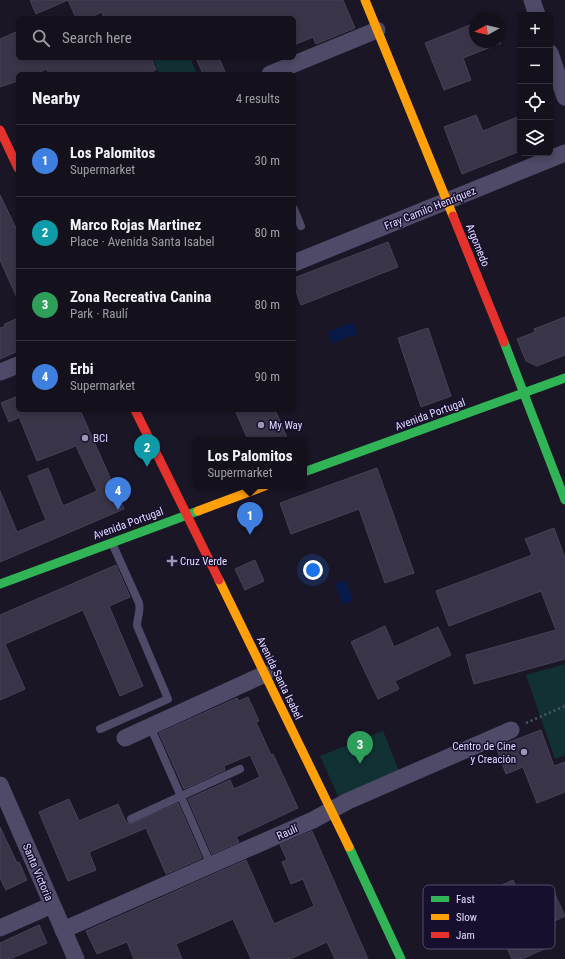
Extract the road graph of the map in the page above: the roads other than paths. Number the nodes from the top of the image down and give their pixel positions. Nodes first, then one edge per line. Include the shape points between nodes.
1 (365, 0) edge
2 (532, 0) edge
3 (536, 12) edge
4 (377, 30) junction
5 (553, 62) edge
6 (275, 72) edge
7 (565, 97) edge
8 (0, 130) edge
9 (565, 153) edge
10 (16, 164) edge
11 (448, 201) junction
12 (296, 214) edge
13 (301, 226) dead end
14 (296, 262) edge
15 (16, 366) edge
16 (0, 372) edge
17 (565, 378) edge
18 (524, 392) junction
19 (136, 412) edge
20 (307, 471) edge
21 (256, 489) edge
22 (565, 500) edge
23 (186, 514) junction
24 (111, 542) junction
25 (0, 584) edge
26 (265, 674) junction
27 (150, 726) junction
28 (100, 729) dead end
29 (510, 730) road end
30 (125, 738) dead end
31 (240, 769) dead end
32 (0, 785) edge
33 (180, 796) junction
34 (332, 810) junction
35 (130, 819) dead end
36 (210, 865) junction
37 (52, 905) junction
38 (0, 928) edge
39 (63, 930) junction
40 (76, 959) edge
41 (401, 959) edge

1 - 4 main road, Argomedo
2 - 3 street
4 - 6 street
4 - 11 main road, Argomedo
5 - 7 street
8 - 10 main road
9 - 11 street, Fray Camilo Henríquez
11 - 14 street, Fray Camilo Henríquez
11 - 18 main road, Argomedo
12 - 13 lane
15 - 16 street
17 - 18 main road, Avenida Portugal
18 - 20 main road, Avenida Portugal
18 - 22 main road, Argomedo
19 - 23 main road, Avenida Santa Isabel
21 - 23 main road, Avenida Portugal
23 - 24 main road, Avenida Portugal
23 - 26 main road, Avenida Santa Isabel
24 - 25 main road, Avenida Portugal
24 - 28 lane via 139,603 137,626 168,699
26 - 27 street
26 - 34 main road, Avenida Santa Isabel
27 - 30 street
27 - 33 lane
29 - 34 street, Raulí
31 - 33 lane
32 - 37 street, Santa Victoria
33 - 35 lane
33 - 36 lane
34 - 36 street, Raulí
34 - 41 main road, Avenida Santa Isabel
36 - 39 street, Raulí
37 - 38 street
37 - 39 street, Santa Victoria
39 - 40 street, Santa Victoria

